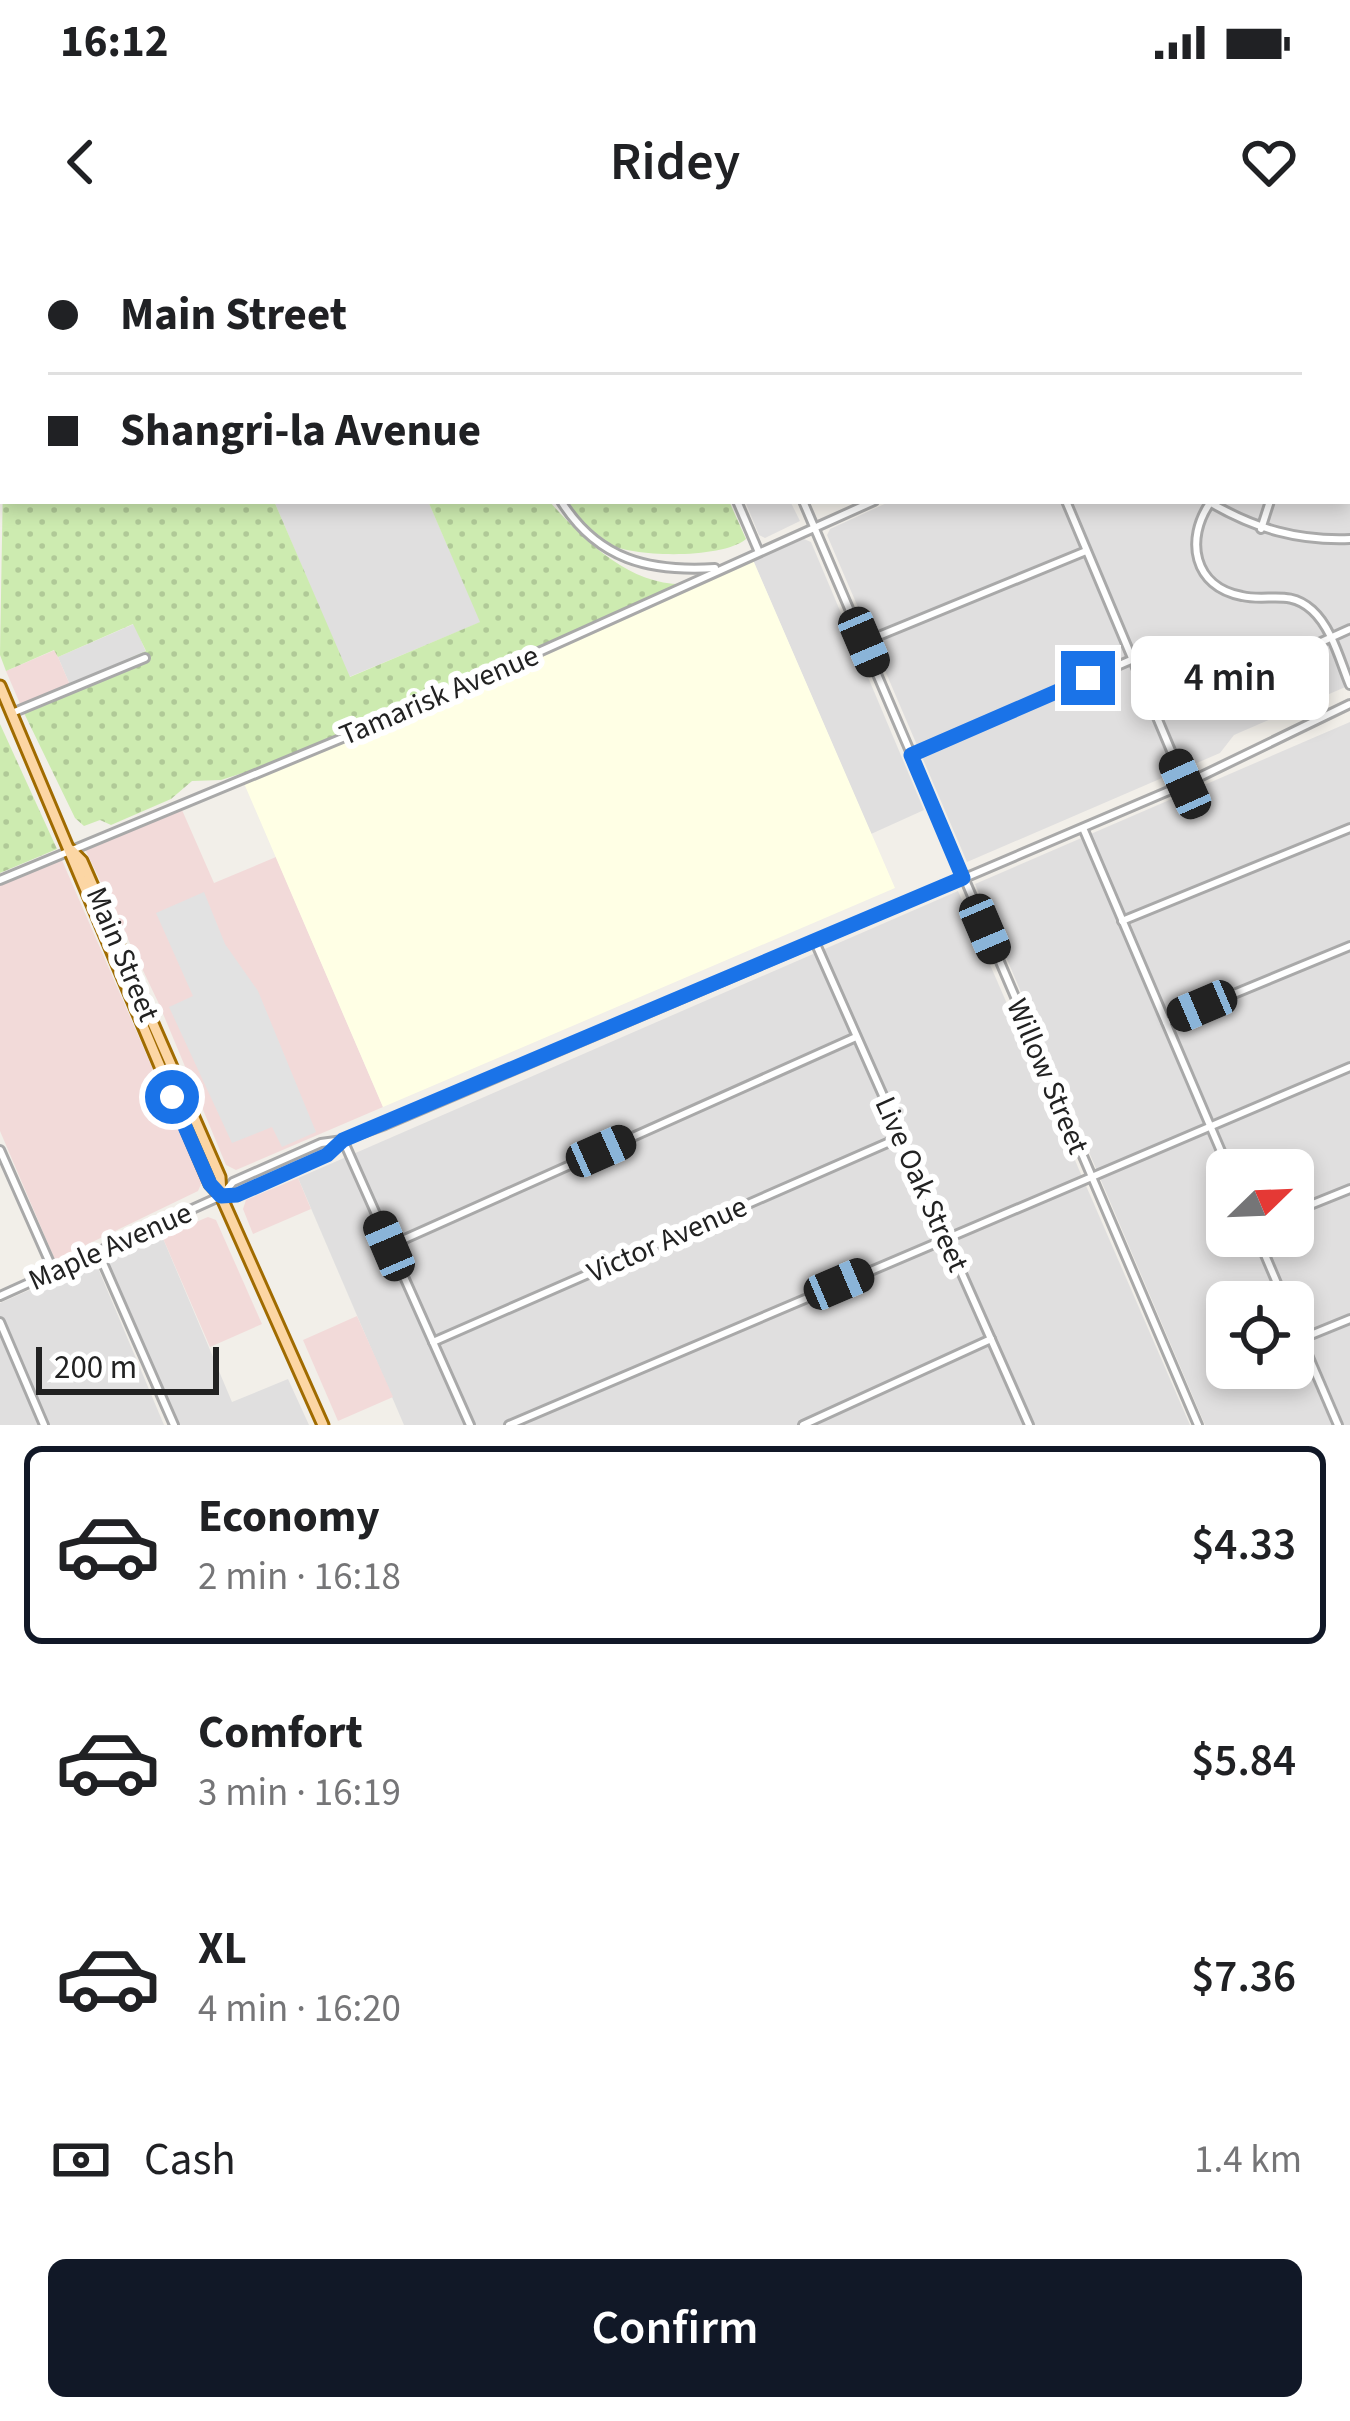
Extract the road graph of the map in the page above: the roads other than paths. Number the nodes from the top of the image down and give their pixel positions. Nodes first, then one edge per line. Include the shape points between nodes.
1 (563, 504) edge
2 (738, 504) edge
3 (804, 504) edge
4 (867, 504) edge
5 (1067, 504) edge
6 (1208, 504) edge
7 (1213, 504) edge
8 (1269, 504) edge
9 (816, 527) junction
10 (1261, 529) junction
11 (1350, 539) edge
12 (758, 550) junction
13 (1086, 551) junction
14 (718, 568) junction
15 (1350, 629) edge
16 (1330, 638) junction
17 (864, 642) junction
18 (145, 658) dead end
19 (1131, 659) junction
20 (1250, 668) dead end
21 (1350, 685) edge
22 (0, 686) edge
23 (1350, 704) edge
24 (12, 713) junction
25 (911, 755) junction
26 (1185, 784) junction
27 (1083, 828) junction
28 (1350, 828) edge
29 (71, 850) junction
30 (963, 878) junction
31 (0, 880) edge
32 (1122, 921) junction
33 (815, 942) junction
34 (1350, 946) edge
35 (123, 983) junction
36 (150, 1016) junction
37 (1166, 1022) junction
38 (856, 1036) junction
39 (1350, 1067) edge
40 (1210, 1127) junction
41 (901, 1137) junction
42 (343, 1140) junction
43 (1220, 1149) edge
44 (0, 1150) edge
45 (1091, 1177) junction
46 (1350, 1189) edge
47 (221, 1196) junction
48 (1314, 1204) edge
49 (946, 1238) junction
50 (389, 1246) junction
51 (99, 1254) junction
52 (54, 1272) junction
53 (0, 1296) edge
54 (1350, 1319) edge
55 (0, 1322) edge
56 (1314, 1334) edge
57 (992, 1339) junction
58 (433, 1342) junction
59 (1314, 1370) edge
60 (44, 1425) edge
61 (174, 1425) edge
62 (323, 1425) edge
63 (470, 1425) edge
64 (509, 1425) edge
65 (803, 1425) edge
66 (1029, 1425) edge
67 (1198, 1425) edge
68 (1338, 1425) edge

1 - 14 street via 622,559
2 - 12 street
3 - 9 street
4 - 9 street, Tamarisk Avenue
5 - 13 street
6 - 16 street via 1195,535 1198,564 1212,582 1245,598 1296,598
7 - 10 street
8 - 10 street
9 - 12 street, Tamarisk Avenue
9 - 17 street, Willow Street
10 - 11 street
12 - 14 street, Tamarisk Avenue
13 - 17 street
13 - 19 street
14 - 29 street, Tamarisk Avenue via 410,710
15 - 16 street
16 - 20 street
16 - 21 street
17 - 25 street, Willow Street
18 - 24 street
19 - 25 street
19 - 26 street
22 - 24 main road, Main Street
23 - 26 street, Maple Avenue
24 - 29 main road, Main Street
25 - 30 street, Willow Street
26 - 27 street, Maple Avenue
27 - 30 street, Maple Avenue
27 - 32 street
28 - 32 street
29 - 31 street, Tamarisk Avenue
29 - 35 main road, Main Street
29 - 36 main road, Main Street
30 - 33 street, Maple Avenue
30 - 45 street, Willow Street
32 - 37 street
33 - 38 street, Live Oak Street
33 - 42 street, Maple Avenue
34 - 37 street
35 - 36 main road
35 - 47 main road, Main Street
36 - 47 main road, Main Street via 220,1177
37 - 40 street
38 - 41 street, Live Oak Street
38 - 50 street
39 - 40 street
40 - 43 street
40 - 45 street
41 - 49 street, Live Oak Street
41 - 58 street, Victor Avenue
42 - 47 street, Maple Avenue via 327,1155
42 - 47 street, Maple Avenue via 233,1182
42 - 50 street
44 - 52 street
45 - 49 street
45 - 67 street, Willow Street
46 - 48 street
47 - 51 street, Maple Avenue
47 - 62 main road, Main Street
49 - 57 street, Live Oak Street
49 - 64 street
50 - 58 street
51 - 52 street, Maple Avenue
51 - 61 street
52 - 53 street, Maple Avenue
54 - 56 street
55 - 60 street
57 - 65 street
57 - 66 street, Live Oak Street
58 - 63 street
59 - 68 street

